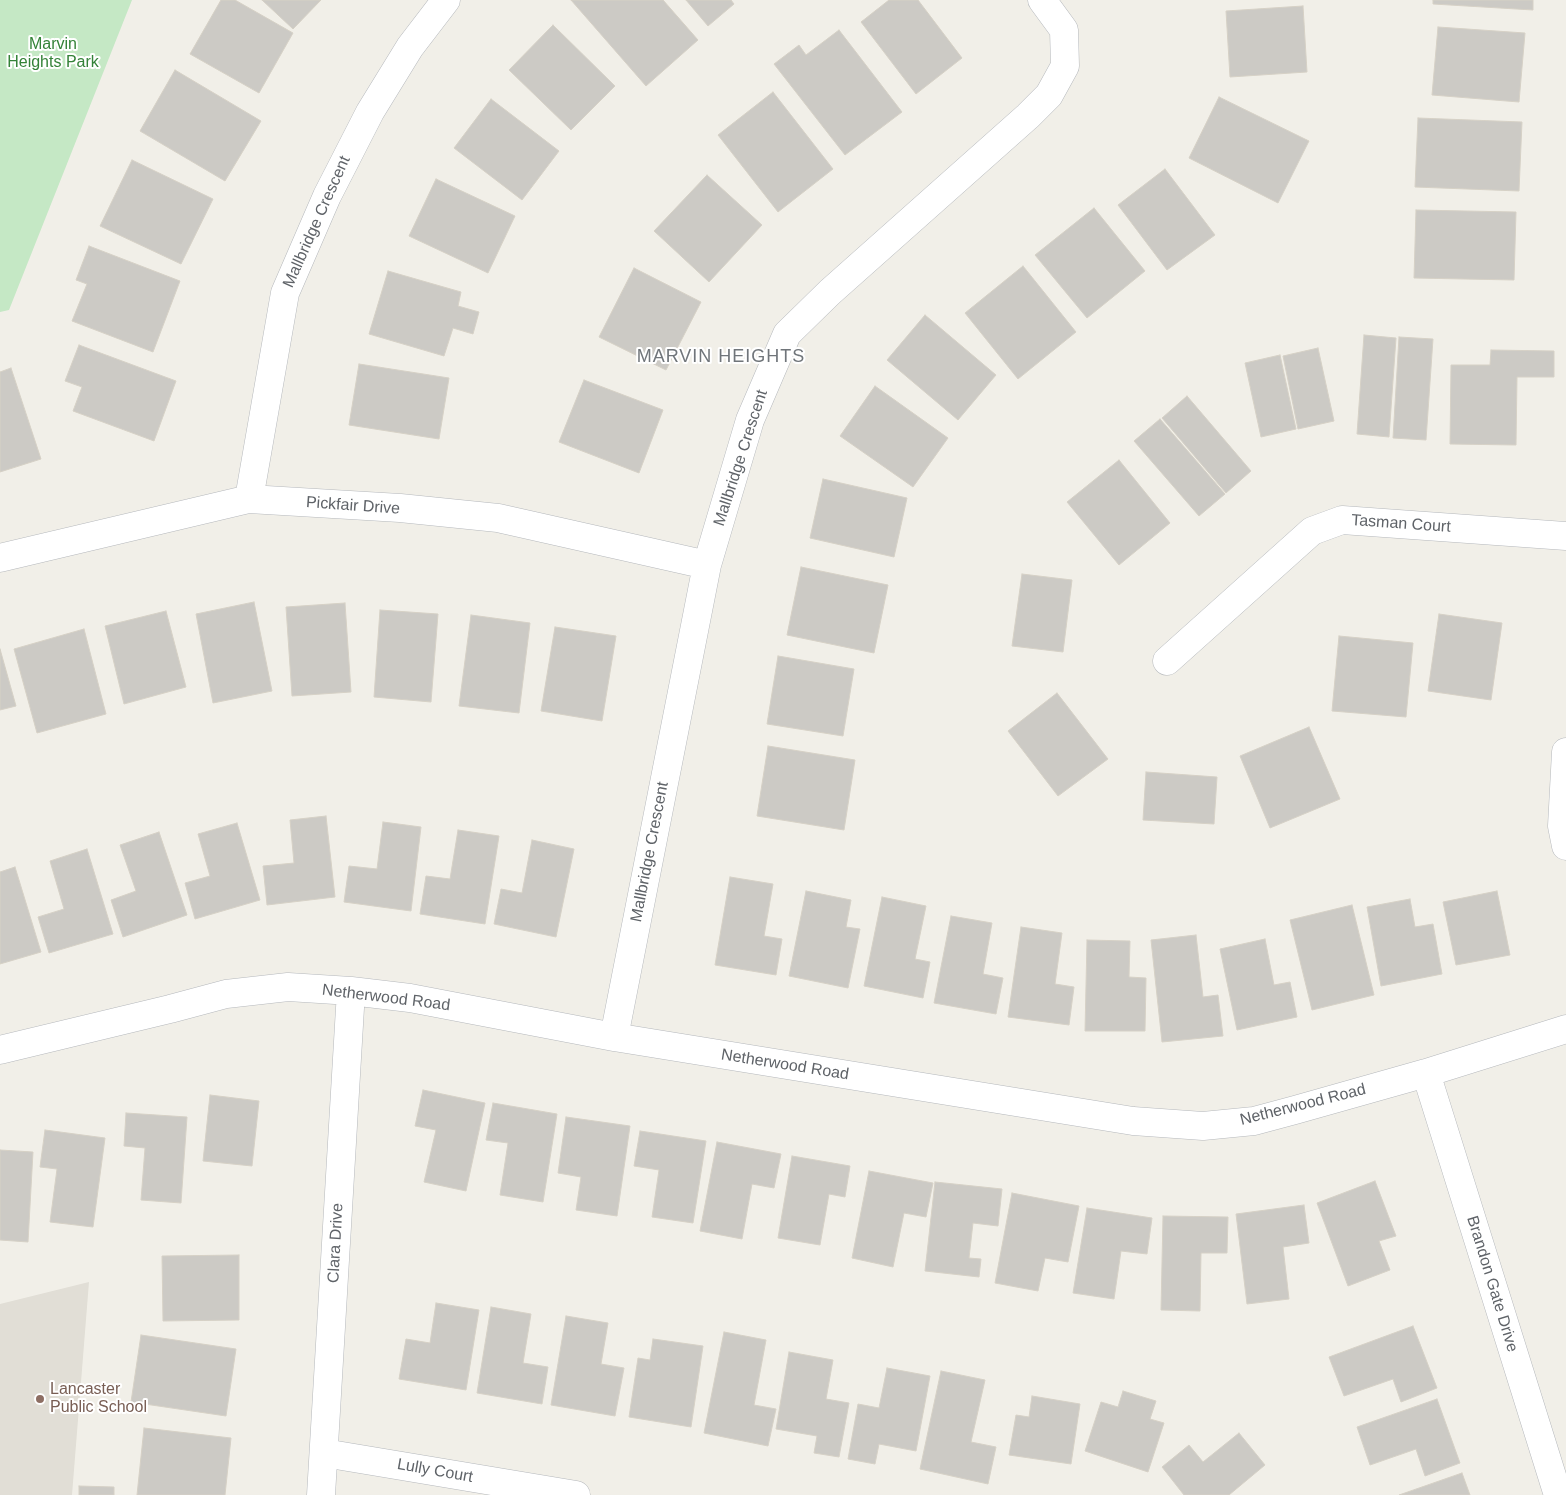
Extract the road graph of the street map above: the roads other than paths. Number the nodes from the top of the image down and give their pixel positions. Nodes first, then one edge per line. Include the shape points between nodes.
1 (446, 0) edge
2 (1042, 0) edge
3 (248, 500) junction
4 (1566, 536) edge
5 (0, 558) edge
6 (707, 566) junction
7 (1167, 661) dead end
8 (1566, 752) edge
9 (1566, 846) edge
10 (351, 991) junction
11 (1566, 1028) edge
12 (614, 1037) junction
13 (0, 1050) edge
14 (1426, 1073) junction
15 (324, 1453) junction
16 (321, 1495) edge
17 (576, 1495) edge
18 (1558, 1495) edge

1 - 3 street, Mallbridge Crescent via 410,47 370,112 326,196 285,292
2 - 6 street, Mallbridge Crescent via 1064,30 1065,66 1049,95 787,334 750,420
3 - 5 street, Pickfair Drive
3 - 6 street, Pickfair Drive via 400,508 498,518
4 - 7 street, Tasman Court via 1342,520 1312,530
6 - 12 street, Mallbridge Crescent
8 - 9 street via 1562,826
10 - 12 street, Netherwood Road via 410,998
10 - 13 street, Netherwood Road via 288,987 226,994
10 - 15 street, Clara Drive
11 - 14 street, Netherwood Road
12 - 14 street, Netherwood Road via 1133,1121 1203,1126 1254,1121
14 - 18 street, Brandon Gate Drive
15 - 16 street, Clara Drive
15 - 17 street, Lully Court

